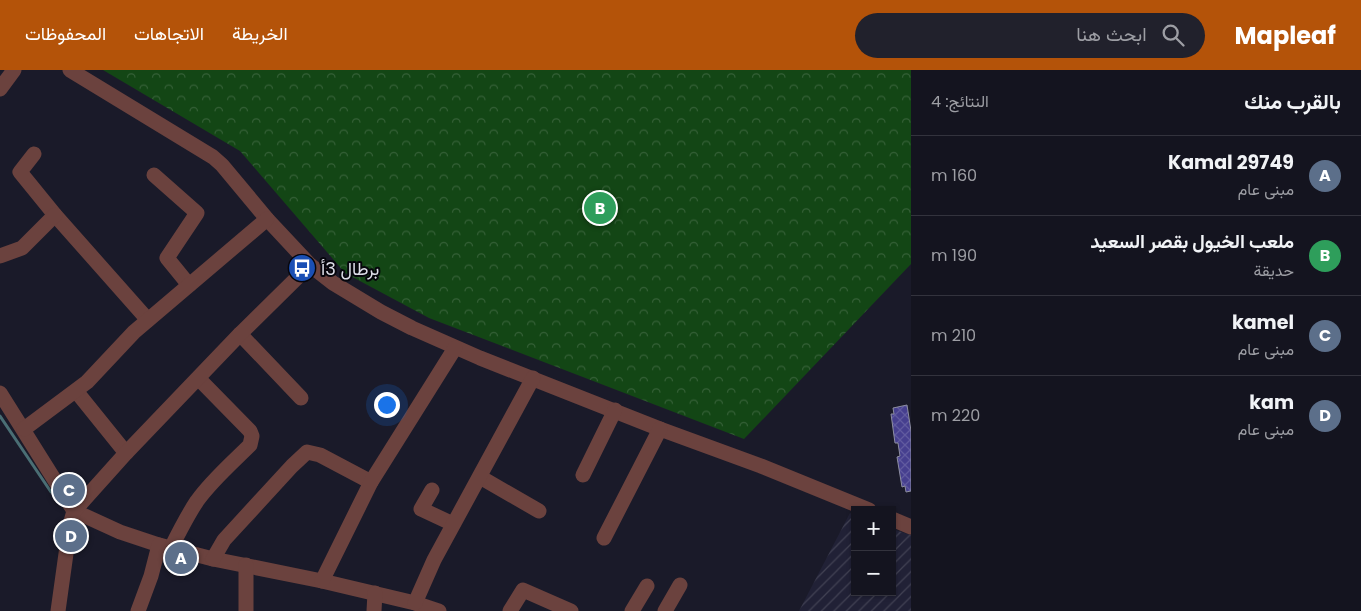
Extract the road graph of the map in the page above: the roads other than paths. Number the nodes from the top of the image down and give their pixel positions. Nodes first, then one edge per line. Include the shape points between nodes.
1 (14, 70) edge
2 (70, 70) edge
3 (0, 89) edge
4 (34, 154) dead end
5 (154, 175) dead end
6 (55, 215) junction
7 (267, 219) junction
8 (0, 256) edge
9 (310, 265) junction
10 (189, 285) junction
11 (148, 320) junction
12 (240, 334) junction
13 (455, 348) junction
14 (533, 378) junction
15 (199, 379) junction
16 (76, 391) junction
17 (0, 393) edge
18 (301, 398) dead end
19 (615, 410) junction
20 (24, 429) junction
21 (660, 429) junction
22 (126, 453) junction
23 (583, 475) dead end
24 (480, 477) junction
25 (371, 482) junction
26 (432, 490) dead end
27 (860, 506) edge
28 (74, 511) junction
29 (539, 511) dead end
30 (896, 520) edge
31 (453, 524) junction
32 (911, 526) edge
33 (604, 538) dead end
34 (165, 547) junction
35 (213, 559) junction
36 (246, 565) junction
37 (322, 580) junction
38 (680, 585) dead end
39 (648, 586) dead end
40 (375, 594) junction
41 (415, 603) junction
42 (58, 611) edge
43 (138, 611) edge
44 (246, 611) edge
45 (374, 611) edge
46 (439, 611) edge
47 (510, 611) edge
48 (571, 611) edge
49 (632, 611) edge
50 (666, 611) edge

1 - 3 street
2 - 7 street via 213,157
4 - 6 street via 20,172
5 - 10 street via 197,214 167,258
6 - 8 street via 22,248
6 - 11 street
7 - 9 street
7 - 10 street
9 - 12 street
9 - 13 street via 345,291
10 - 11 street
11 - 16 street
12 - 15 street
12 - 18 street
13 - 14 street
13 - 25 street
14 - 19 street
14 - 24 street
15 - 22 street
15 - 34 street via 250,431 252,440 211,483
16 - 20 street
16 - 22 street
17 - 20 street
19 - 21 street
19 - 23 street
20 - 28 street
21 - 27 street
21 - 33 street
22 - 28 street
24 - 29 street
24 - 31 street
25 - 35 street via 308,452 224,540
25 - 37 street
26 - 31 street via 421,509
28 - 34 street via 120,532
28 - 42 street
30 - 32 street
31 - 41 street
34 - 35 street
34 - 43 street
35 - 36 street
36 - 37 street
36 - 44 street
37 - 40 street
38 - 50 street
39 - 49 street
40 - 41 street
40 - 45 street
41 - 46 street
47 - 48 street via 523,590

